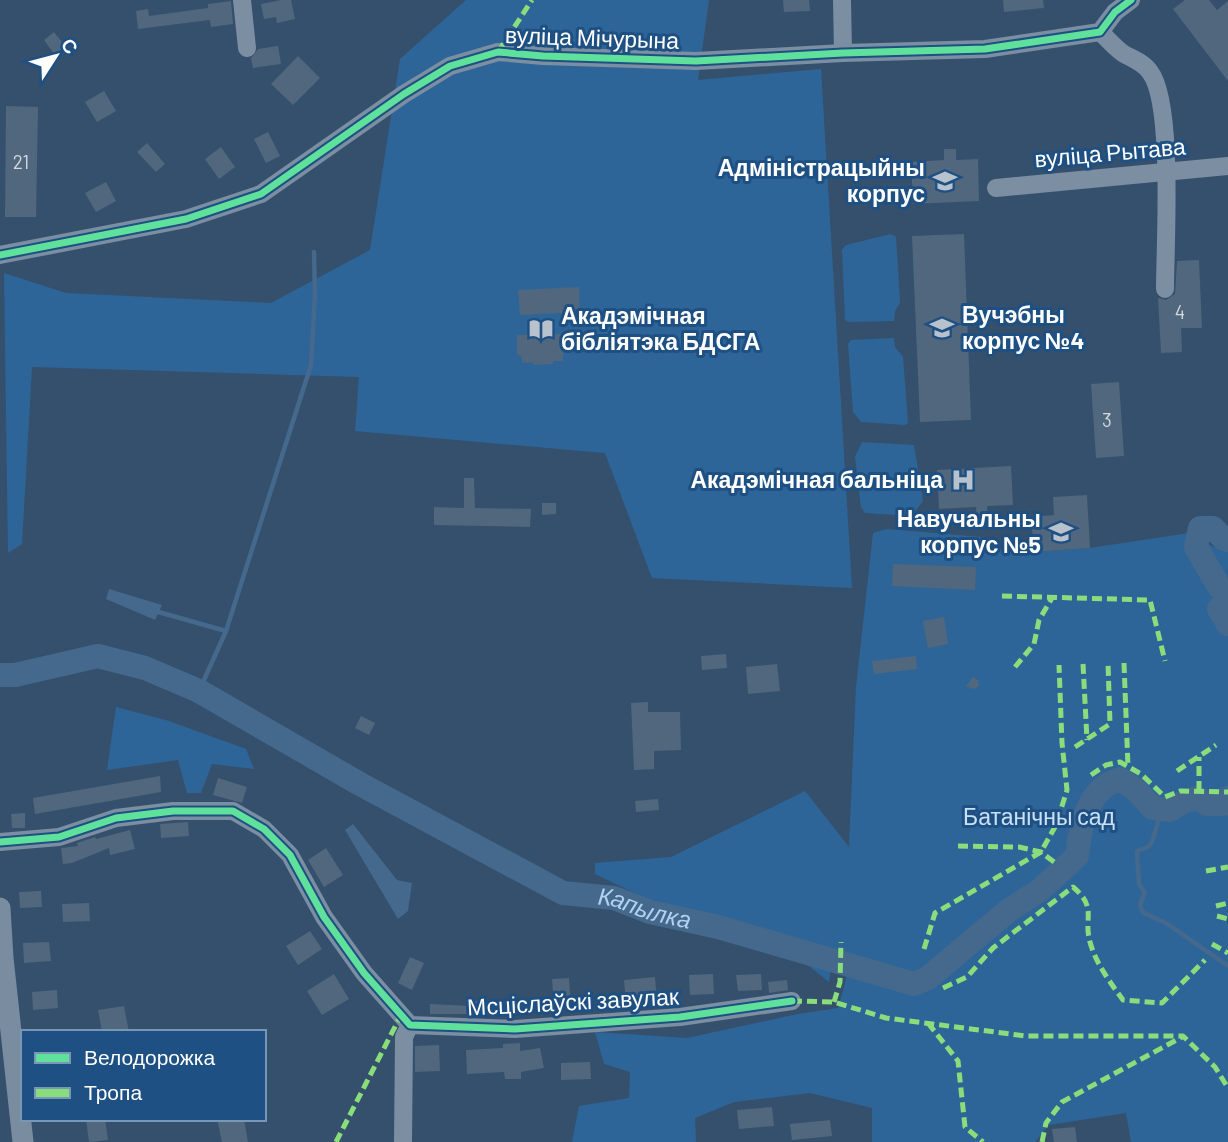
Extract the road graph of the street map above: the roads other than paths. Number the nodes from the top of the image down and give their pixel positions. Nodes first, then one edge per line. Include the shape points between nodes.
1 (242, 0) edge
2 (842, 0) edge
3 (1131, 0) edge
4 (1100, 32) junction
5 (247, 48) dead end
6 (843, 53) junction
7 (1228, 166) edge
8 (1166, 173) junction
9 (996, 188) dead end
10 (0, 255) edge
11 (1165, 289) dead end
12 (0, 842) edge
13 (0, 908) edge
14 (792, 1001) dead end
15 (410, 1025) junction
16 (23, 1142) edge
17 (403, 1142) edge

1 - 5 street
2 - 6 street
3 - 4 street
4 - 6 street, вуліца Мічурына via 985,50
4 - 8 street via 1149,69 1155,79 1163,116
6 - 10 street, вуліца Мічурына via 696,61 498,52 450,66 261,194 186,219
7 - 8 street, вуліца Рытава
8 - 9 street, вуліца Рытава
8 - 11 street
12 - 15 street via 59,837 116,818 173,811 233,811 264,829 290,855 324,917 364,973
13 - 16 main road
14 - 15 street, Мсціслаўскі завулак via 680,1017 515,1029
15 - 17 street via 404,1037

